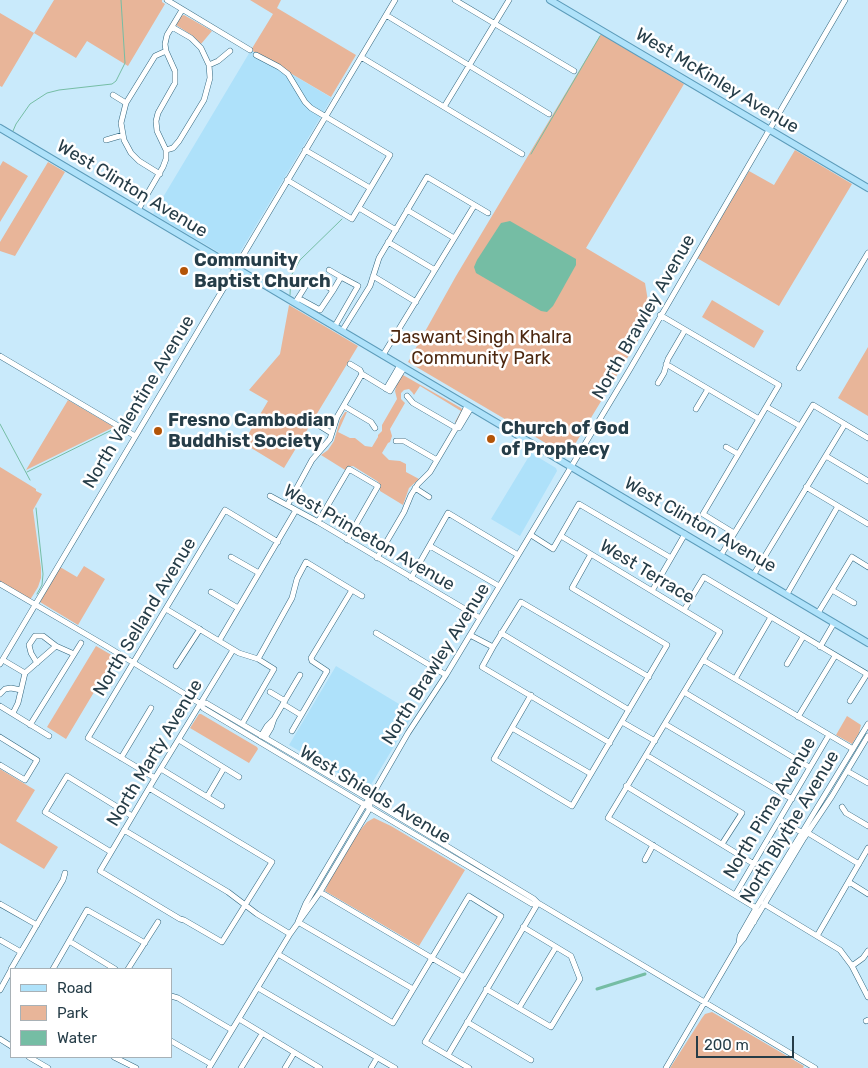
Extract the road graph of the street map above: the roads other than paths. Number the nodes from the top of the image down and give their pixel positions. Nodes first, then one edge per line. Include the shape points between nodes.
1 (167, 0) edge
2 (395, 0) edge
3 (455, 0) edge
4 (509, 0) edge
5 (550, 0) edge
6 (846, 0) edge
7 (182, 10) junction
8 (386, 15) junction
9 (494, 23) junction
10 (172, 27) junction
11 (230, 50) dead end
12 (250, 50) dead end
13 (166, 51) junction
14 (256, 54) dead end
15 (361, 57) junction
16 (209, 65) junction
17 (469, 66) junction
18 (574, 71) dead end
19 (113, 95) dead end
20 (126, 103) junction
21 (444, 107) junction
22 (549, 114) dead end
23 (326, 116) junction
24 (0, 128) edge
25 (770, 130) junction
26 (123, 135) junction
27 (106, 140) dead end
28 (166, 150) junction
29 (305, 150) junction
30 (522, 154) dead end
31 (160, 174) junction
32 (287, 180) junction
33 (370, 188) junction
34 (868, 188) edge
35 (474, 206) junction
36 (359, 208) junction
37 (138, 210) junction
38 (407, 210) junction
39 (488, 213) dead end
40 (396, 230) junction
41 (454, 238) junction
42 (388, 242) junction
43 (868, 253) edge
44 (235, 268) junction
45 (329, 270) dead end
46 (435, 270) junction
47 (373, 276) junction
48 (341, 277) junction
49 (334, 289) junction
50 (296, 300) junction
51 (416, 302) junction
52 (660, 315) junction
53 (335, 326) junction
54 (685, 330) junction
55 (342, 331) junction
56 (383, 355) junction
57 (0, 356) edge
58 (350, 364) dead end
59 (666, 364) junction
60 (402, 367) junction
61 (800, 368) dead end
62 (362, 374) junction
63 (658, 383) dead end
64 (708, 389) junction
65 (407, 396) dead end
66 (344, 406) junction
67 (469, 407) junction
68 (767, 407) junction
69 (696, 409) dead end
70 (759, 419) junction
71 (315, 423) dead end
72 (845, 424) junction
73 (800, 426) junction
74 (375, 428) dead end
75 (456, 428) junction
76 (331, 433) junction
77 (135, 436) junction
78 (868, 438) edge
79 (396, 441) dead end
80 (726, 447) dead end
81 (738, 454) junction
82 (826, 456) junction
83 (437, 460) junction
84 (571, 468) junction
85 (868, 481) edge
86 (806, 487) junction
87 (415, 488) junction
88 (270, 496) dead end
89 (429, 497) dead end
90 (288, 504) junction
91 (838, 506) junction
92 (296, 510) junction
93 (318, 522) junction
94 (868, 524) edge
95 (734, 533) junction
96 (685, 534) junction
97 (531, 535) junction
98 (560, 536) junction
99 (347, 540) junction
100 (278, 542) junction
101 (430, 546) junction
102 (591, 554) junction
103 (518, 555) junction
104 (721, 555) junction
105 (231, 557) dead end
106 (377, 558) junction
107 (670, 558) junction
108 (868, 567) edge
109 (258, 574) junction
110 (754, 574) junction
111 (411, 578) junction
112 (0, 584) edge
113 (499, 586) junction
114 (352, 590) junction
115 (832, 590) junction
116 (652, 591) junction
117 (211, 592) dead end
118 (787, 594) junction
119 (362, 596) dead end
120 (854, 603) dead end
121 (36, 605) junction
122 (238, 608) junction
123 (166, 609) junction
124 (684, 610) junction
125 (818, 613) junction
126 (480, 618) junction
127 (771, 618) junction
128 (834, 622) junction
129 (200, 629) junction
130 (376, 633) dead end
131 (502, 634) junction
132 (470, 635) junction
133 (804, 637) junction
134 (218, 641) junction
135 (81, 643) dead end
136 (868, 643) edge
137 (56, 646) junction
138 (493, 647) junction
139 (820, 647) junction
140 (233, 650) junction
141 (74, 654) junction
142 (835, 656) junction
143 (258, 659) junction
144 (703, 660) junction
145 (1, 662) edge
146 (36, 663) junction
147 (134, 663) junction
148 (787, 664) dead end
149 (176, 666) dead end
150 (25, 673) junction
151 (867, 674) edge
152 (300, 675) dead end
153 (446, 675) junction
154 (649, 677) junction
155 (735, 679) junction
156 (21, 690) junction
157 (270, 692) dead end
158 (684, 692) junction
159 (0, 694) edge
160 (530, 695) junction
161 (850, 701) dead end
162 (284, 702) junction
163 (201, 704) junction
164 (0, 706) edge
165 (152, 708) dead end
166 (629, 710) junction
167 (13, 713) junction
168 (301, 715) junction
169 (798, 717) junction
170 (622, 722) junction
171 (242, 724) junction
172 (665, 724) junction
173 (868, 724) edge
174 (30, 725) junction
175 (512, 728) junction
176 (292, 731) dead end
177 (49, 736) dead end
178 (829, 736) junction
179 (868, 736) edge
180 (0, 737) edge
181 (263, 737) junction
182 (179, 740) junction
183 (655, 741) junction
184 (610, 743) junction
185 (265, 745) junction
186 (853, 749) junction
187 (294, 755) junction
188 (646, 755) junction
189 (122, 758) junction
190 (296, 764) junction
191 (0, 765) edge
192 (809, 767) junction
193 (224, 768) junction
194 (317, 768) junction
195 (161, 769) junction
196 (847, 771) junction
197 (590, 774) junction
198 (239, 777) dead end
199 (155, 778) junction
200 (868, 783) edge
201 (626, 786) junction
202 (149, 788) junction
203 (207, 797) junction
204 (792, 799) junction
205 (370, 800) junction
206 (222, 806) dead end
207 (367, 806) junction
208 (842, 807) dead end
209 (132, 816) junction
210 (780, 820) junction
211 (868, 826) edge
212 (124, 830) junction
213 (804, 833) junction
214 (722, 844) junction
215 (653, 846) junction
216 (868, 849) edge
217 (111, 852) junction
218 (336, 852) junction
219 (645, 860) dead end
220 (754, 864) junction
221 (859, 864) junction
222 (65, 873) dead end
223 (327, 881) junction
224 (849, 882) junction
225 (767, 890) junction
226 (320, 892) junction
227 (868, 894) edge
228 (735, 895) junction
229 (538, 903) junction
230 (0, 904) edge
231 (246, 905) junction
232 (764, 905) junction
233 (756, 908) junction
234 (158, 922) dead end
235 (298, 922) junction
236 (754, 922) junction
237 (36, 925) junction
238 (523, 927) junction
239 (290, 934) junction
240 (817, 936) junction
241 (0, 940) edge
242 (69, 941) junction
243 (144, 943) junction
244 (738, 945) junction
245 (556, 947) junction
246 (868, 951) edge
247 (21, 952) junction
248 (278, 954) junction
249 (432, 958) junction
250 (852, 966) junction
251 (12, 968) edge
252 (53, 968) edge
253 (114, 968) edge
254 (129, 968) edge
255 (10, 971) edge
256 (0, 977) edge
257 (464, 978) junction
258 (6, 980) junction
259 (258, 988) junction
260 (413, 989) junction
261 (486, 989) junction
262 (0, 990) edge
263 (172, 996) edge
264 (868, 997) edge
265 (704, 1002) junction
266 (518, 1008) junction
267 (239, 1019) junction
268 (467, 1022) junction
269 (232, 1030) junction
270 (262, 1034) junction
271 (0, 1040) edge
272 (172, 1042) edge
273 (10, 1043) edge
274 (294, 1053) junction
275 (448, 1055) junction
276 (31, 1058) edge
277 (116, 1058) edge
278 (377, 1058) junction
279 (531, 1060) dead end
280 (210, 1066) edge
281 (48, 1068) edge
282 (136, 1068) edge
283 (241, 1068) edge
284 (285, 1068) edge
285 (320, 1068) edge
286 (371, 1068) edge
287 (395, 1068) edge
288 (470, 1068) edge
289 (666, 1068) edge
290 (815, 1068) edge

1 - 7 street
2 - 8 street, North Valentine Avenue
3 - 9 street
4 - 9 street
5 - 25 main road, West McKinley Avenue
6 - 25 street, North Brawley Avenue
7 - 10 street
7 - 12 street
8 - 15 street, North Valentine Avenue
8 - 17 street
9 - 17 street
9 - 18 street
10 - 13 street via 166,38
10 - 16 street via 195,42
11 - 16 street via 218,62
13 - 20 street via 155,56
13 - 28 street via 176,79 158,113 156,124
14 - 23 street via 288,74 305,102
15 - 21 street
15 - 23 street, North Valentine Avenue
16 - 28 street via 210,84 204,100 179,141
17 - 21 street
17 - 22 street
19 - 20 street
20 - 26 street via 122,116
21 - 30 street
23 - 29 street, North Valentine Avenue
23 - 33 street via 390,155
24 - 37 main road, West Clinton Avenue
25 - 34 main road, West McKinley Avenue
25 - 52 street, North Brawley Avenue
26 - 27 street
26 - 31 street via 135,157
28 - 31 street
29 - 32 street, North Valentine Avenue
29 - 33 street
31 - 37 street
32 - 36 street via 352,219
32 - 44 street, North Valentine Avenue
33 - 36 street
35 - 38 street via 427,177
35 - 39 street
35 - 41 street
36 - 40 street
37 - 44 main road, West Clinton Avenue
38 - 40 street
38 - 41 street
40 - 42 street
41 - 46 street
42 - 46 street
42 - 47 street
43 - 61 street
44 - 50 main road, West Clinton Avenue
44 - 77 street, North Valentine Avenue
45 - 48 street
46 - 51 street
47 - 51 street
47 - 55 street
48 - 49 street
48 - 53 street via 358,286
49 - 50 street via 320,310
49 - 50 street via 310,279
50 - 53 main road, West Clinton Avenue
51 - 56 street
52 - 54 street
52 - 84 street, North Brawley Avenue
53 - 55 main road, West Clinton Avenue
54 - 59 street
54 - 68 street via 779,385
55 - 56 main road, West Clinton Avenue
56 - 60 main road, West Clinton Avenue
57 - 77 street
58 - 62 street
59 - 63 street
59 - 64 street
60 - 62 street via 388,390
60 - 67 main road, West Clinton Avenue
62 - 66 street
64 - 69 street
64 - 70 street
65 - 75 street via 413,403
66 - 74 street via 371,422
66 - 76 street
67 - 75 street
67 - 84 main road, West Clinton Avenue
68 - 70 street
68 - 73 street
70 - 81 street
71 - 76 street
72 - 73 street via 812,405
72 - 78 street
72 - 82 street
73 - 95 street
75 - 83 street
76 - 90 street
77 - 121 street, North Valentine Avenue
79 - 83 street via 404,441
80 - 81 street
81 - 95 street via 703,514
82 - 85 street
82 - 86 street
83 - 87 street
84 - 96 main road, West Clinton Avenue
84 - 97 street, North Brawley Avenue
86 - 91 street
86 - 110 street
87 - 89 street
87 - 106 street
88 - 90 street, West Princeton Avenue
90 - 92 street, West Princeton Avenue
91 - 94 street
91 - 118 street
92 - 93 street, West Princeton Avenue
92 - 100 street
93 - 99 street, West Princeton Avenue
93 - 99 street via 349,469 378,486
95 - 104 street
96 - 104 main road, West Clinton Avenue
96 - 107 street
97 - 98 street via 553,548
97 - 103 street, North Brawley Avenue
98 - 102 street, West Terrace
98 - 107 street via 579,504
99 - 106 street, West Princeton Avenue
100 - 109 street
100 - 123 street, North Selland Avenue via 225,510
101 - 103 street via 448,513
101 - 111 street
101 - 113 street
102 - 116 street, West Terrace
102 - 154 street via 572,588 667,645
103 - 113 street, North Brawley Avenue
104 - 110 main road, West Clinton Avenue
105 - 109 street
106 - 111 street, West Princeton Avenue
107 - 116 street
108 - 115 street via 852,557
109 - 122 street
110 - 118 main road, West Clinton Avenue
111 - 126 street, West Princeton Avenue
112 - 121 street, West Shields Avenue
113 - 126 street, North Brawley Avenue
114 - 119 street
114 - 143 street via 306,562 297,578 292,598
114 - 168 street via 311,658 327,671
115 - 120 street
115 - 125 street
116 - 124 street, West Terrace
117 - 122 street
118 - 125 main road, West Clinton Avenue
121 - 145 street, North Valentine Avenue
121 - 147 street, West Shields Avenue
122 - 134 street
123 - 129 street
123 - 147 street, North Selland Avenue
124 - 127 street via 704,577
124 - 144 street, West Terrace via 720,632
125 - 128 main road, West Clinton Avenue
126 - 132 street, North Brawley Avenue
127 - 133 street
127 - 155 street
128 - 136 main road, West Clinton Avenue
128 - 139 street
129 - 134 street
129 - 149 street
130 - 153 street
131 - 138 street
131 - 154 street via 521,602
131 - 166 street
132 - 138 street
132 - 153 street, North Brawley Avenue
133 - 139 street
133 - 148 street
134 - 140 street
135 - 141 street
137 - 141 street
137 - 146 street
137 - 146 street via 43,636 35,636 29,645
138 - 160 street via 482,667
139 - 142 street
140 - 143 street
140 - 163 street, North Marty Avenue
141 - 174 street
142 - 151 street
142 - 169 street
143 - 171 street via 274,669
144 - 155 street
144 - 158 street
145 - 150 street
146 - 150 street
147 - 163 street, West Shields Avenue
147 - 189 street, North Selland Avenue via 88,738
150 - 156 street
151 - 161 street
152 - 162 street
153 - 205 street, North Brawley Avenue
154 - 166 street
155 - 169 street
156 - 159 street via 5,689
156 - 167 street
157 - 162 street
158 - 172 street
158 - 192 street
160 - 175 street
160 - 184 street
162 - 168 street
162 - 181 street
163 - 171 street, West Shields Avenue via 206,703
163 - 182 street, North Marty Avenue
163 - 185 street, West Shields Avenue
164 - 167 street
165 - 189 street
166 - 170 street
167 - 174 street
168 - 176 street
169 - 178 street
170 - 183 street
170 - 184 street
171 - 181 street, West Shields Avenue
172 - 183 street
172 - 204 street
173 - 186 street, North Blythe Avenue
174 - 177 street
175 - 197 street
175 - 197 street via 494,759 572,806
178 - 186 street
178 - 192 street, North Pima Avenue
179 - 196 street, North Blythe Avenue
180 - 191 street via 37,760 24,780
181 - 187 street, West Shields Avenue
182 - 193 street
182 - 195 street, North Marty Avenue
183 - 188 street
184 - 197 street
185 - 187 street via 289,756
185 - 190 street, West Shields Avenue
186 - 213 street, North Blythe Avenue
187 - 194 street, West Shields Avenue
188 - 201 street
188 - 214 street via 742,813
189 - 199 street
190 - 194 street via 312,770
190 - 207 street, West Shields Avenue
192 - 204 street, North Pima Avenue
193 - 198 street
193 - 203 street
194 - 205 street, West Shields Avenue
195 - 199 street, North Marty Avenue
195 - 203 street
196 - 200 street
196 - 213 street, North Blythe Avenue
199 - 202 street, North Marty Avenue
201 - 214 street
201 - 215 street via 608,818
202 - 209 street, North Marty Avenue
202 - 231 street via 272,862
203 - 206 street
204 - 210 street, North Pima Avenue
205 - 207 street, North Brawley Avenue
205 - 229 street, West Shields Avenue
207 - 218 street
207 - 223 street
207 - 229 street, West Shields Avenue via 532,904
208 - 211 street
209 - 212 street, North Marty Avenue
209 - 217 street via 67,776 45,812
210 - 213 street
210 - 220 street, North Pima Avenue
212 - 217 street, North Marty Avenue
212 - 231 street
213 - 221 street
213 - 225 street, North Blythe Avenue
213 - 232 street, North Blythe Avenue
214 - 220 street
215 - 219 street
215 - 228 street
216 - 221 street
217 - 231 street, North Marty Avenue via 100,871 222,942
218 - 223 street via 337,858
218 - 235 street
220 - 228 street, North Pima Avenue
221 - 224 street
222 - 237 street
223 - 226 street
224 - 227 street
224 - 240 street
225 - 232 street
225 - 233 street, North Blythe Avenue
226 - 235 street
226 - 249 street
228 - 233 street
229 - 238 street
229 - 265 street, West Shields Avenue
230 - 237 street
231 - 239 street
232 - 236 street, North Blythe Avenue
232 - 240 street
233 - 236 street
233 - 244 street, North Blythe Avenue
234 - 243 street
235 - 239 street
235 - 260 street
236 - 244 street, North Blythe Avenue
237 - 247 street
238 - 245 street
238 - 261 street
239 - 248 street
240 - 250 street via 840,950
241 - 247 street
242 - 243 street via 87,910
242 - 252 street
242 - 253 street
243 - 254 street
244 - 265 street, North Blythe Avenue
245 - 266 street
245 - 266 street via 571,956 580,979 551,1027
246 - 250 street
247 - 251 street
248 - 259 street
248 - 260 street via 393,1023
249 - 257 street
249 - 257 street via 469,896 501,916
249 - 260 street
250 - 264 street
255 - 258 street
256 - 258 street
257 - 275 street via 425,1042
258 - 262 street
259 - 267 street
259 - 278 street
261 - 266 street
261 - 268 street
263 - 269 street
265 - 289 street, North Blythe Avenue
265 - 290 street, West Shields Avenue
267 - 269 street
267 - 270 street
268 - 275 street
268 - 279 street
269 - 280 street
270 - 274 street
270 - 283 street
271 - 273 street
272 - 280 street
274 - 284 street
274 - 285 street
275 - 288 street
276 - 281 street
277 - 282 street
278 - 286 street
278 - 287 street

